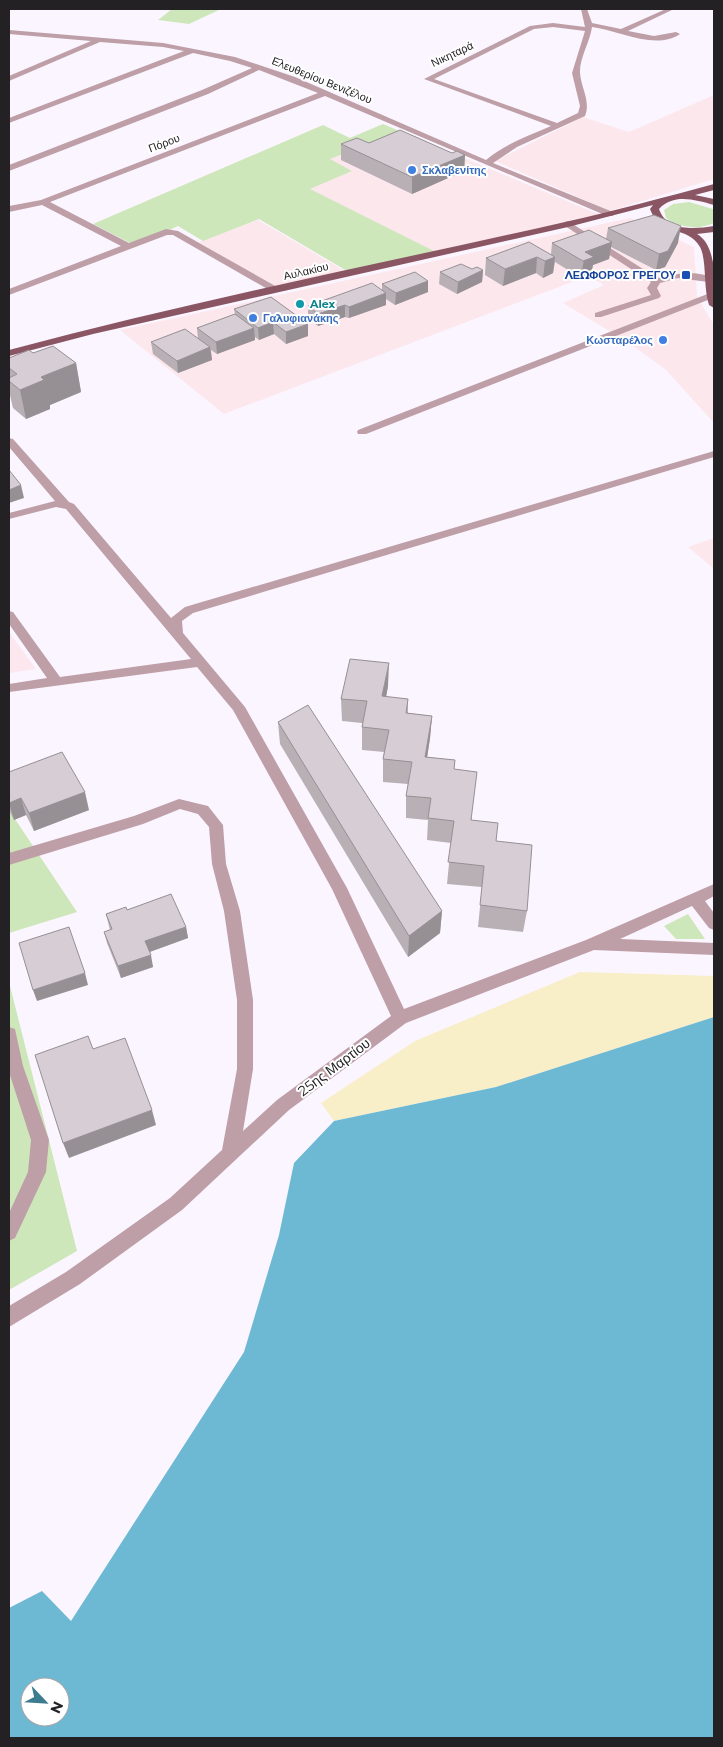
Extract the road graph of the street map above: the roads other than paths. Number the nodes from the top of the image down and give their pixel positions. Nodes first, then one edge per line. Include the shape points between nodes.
1 (584, 9) edge
2 (671, 9) edge
3 (589, 27) junction
4 (622, 31) junction
5 (9, 32) edge
6 (676, 34) dead end
7 (101, 39) junction
8 (194, 50) junction
9 (260, 67) junction
10 (9, 79) edge
11 (326, 93) junction
12 (9, 121) edge
13 (557, 126) junction
14 (488, 163) junction
15 (9, 168) edge
16 (714, 187) edge
17 (676, 197) junction
18 (666, 199) junction
19 (43, 202) junction
20 (714, 202) edge
21 (9, 209) edge
22 (610, 214) junction
23 (660, 221) junction
24 (568, 224) junction
25 (714, 229) edge
26 (682, 230) junction
27 (714, 244) edge
28 (128, 246) junction
29 (708, 267) junction
30 (708, 279) junction
31 (656, 281) junction
32 (274, 290) junction
33 (9, 292) edge
34 (656, 296) junction
35 (712, 300) edge
36 (675, 309) junction
37 (598, 315) dead end
38 (9, 353) edge
39 (362, 432) dead end
40 (9, 441) edge
41 (714, 454) edge
42 (64, 504) junction
43 (9, 516) edge
44 (9, 615) edge
45 (177, 634) junction
46 (199, 662) junction
47 (56, 681) junction
48 (9, 688) edge
49 (9, 860) edge
50 (714, 890) edge
51 (694, 898) junction
52 (714, 924) edge
53 (592, 944) junction
54 (714, 949) edge
55 (400, 1018) junction
56 (9, 1034) edge
57 (230, 1153) junction
58 (9, 1232) edge
59 (9, 1316) edge

1 - 3 street
2 - 4 street
3 - 4 street
3 - 13 street via 576,73 584,106 582,114
3 - 13 street, Νικηταρά via 542,24 428,79
4 - 6 street via 653,38
5 - 7 street, Ελευθερίου Βενιζέλου
7 - 8 street, Ελευθερίου Βενιζέλου
7 - 10 street
8 - 9 street, Ελευθερίου Βενιζέλου
8 - 12 street
9 - 11 street, Ελευθερίου Βενιζέλου
9 - 15 street via 205,92
11 - 14 street, Ελευθερίου Βενιζέλου
11 - 19 street, Πόρου
13 - 14 street via 514,145
14 - 22 street, Ελευθερίου Βενιζέλου
16 - 17 main road
17 - 18 main road, Αυλακίου
17 - 20 main road
18 - 22 main road, Αυλακίου
18 - 23 main road via 654,209
19 - 21 street, Πόρου
19 - 28 street
22 - 23 main road, Αυλακίου via 632,213
22 - 24 main road, Αυλακίου
23 - 26 main road, Αυλακίου
24 - 31 street
24 - 32 main road, Αυλακίου
25 - 26 main road
26 - 29 main road via 702,241 707,249
27 - 29 main road
28 - 32 street via 157,234 174,233
28 - 33 street
29 - 30 main road
30 - 31 street via 678,275
30 - 35 main road
31 - 34 street via 652,288
32 - 38 main road, Αυλακίου
34 - 36 street
34 - 37 street
35 - 36 street
36 - 39 street
40 - 42 street
41 - 45 street via 190,610 176,620
42 - 43 street
42 - 45 street via 70,506
44 - 47 street
45 - 46 street
46 - 47 street
46 - 55 street via 238,707 339,888
47 - 48 street
49 - 57 street via 180,804 203,810 216,825 219,864 232,911 245,1000 245,1069
50 - 51 street
51 - 52 street
51 - 53 street
53 - 54 street, 25ης Μαρτίου
53 - 55 street, 25ης Μαρτίου
55 - 57 street, 25ης Μαρτίου via 283,1105
56 - 58 street via 15,1066 40,1140 37,1172
57 - 59 street, 25ης Μαρτίου via 176,1204 73,1278

